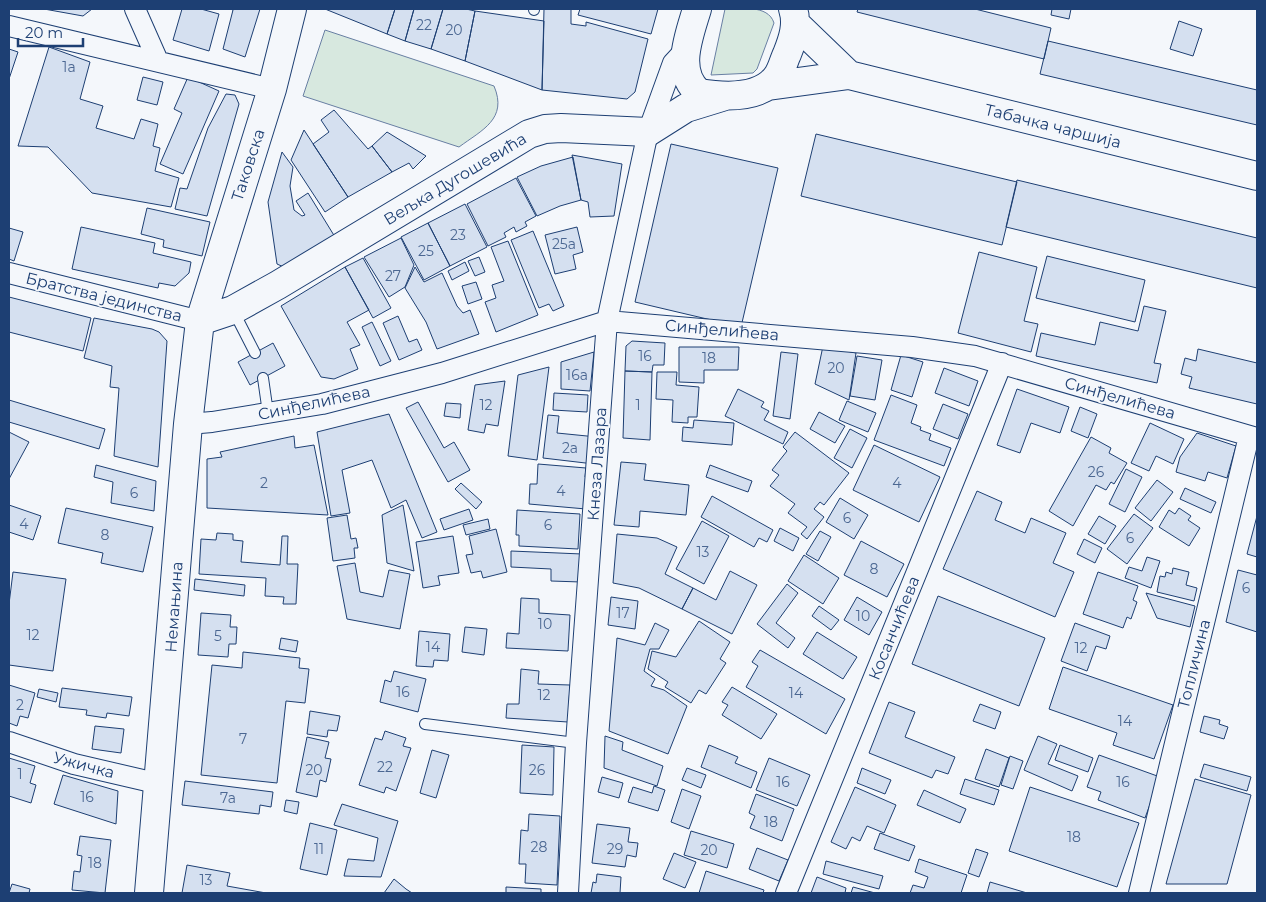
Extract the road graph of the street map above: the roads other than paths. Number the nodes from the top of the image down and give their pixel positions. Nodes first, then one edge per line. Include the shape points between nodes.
1 (135, 9) edge
2 (292, 9) edge
3 (697, 9) edge
4 (794, 16) edge
5 (9, 26) edge
6 (686, 48) junction
7 (158, 61) junction
8 (849, 75) junction
9 (768, 86) junction
10 (272, 89) junction
11 (725, 96) junction
12 (648, 132) junction
13 (1257, 176) edge
14 (9, 273) edge
15 (233, 310) junction
16 (200, 321) junction
17 (607, 321) junction
18 (255, 354) dead end
19 (1002, 363) junction
20 (263, 378) dead end
21 (268, 413) junction
22 (188, 424) junction
23 (1253, 437) edge
24 (425, 724) dead end
25 (9, 742) edge
26 (576, 743) junction
27 (160, 784) junction
28 (149, 893) edge
29 (568, 893) edge
30 (786, 893) edge
31 (1139, 893) edge

1 - 7 street
2 - 10 street, Таковска
3 - 6 street
4 - 8 street
4 - 9 street via 792,42 778,75
5 - 7 street
6 - 11 street via 687,80 691,86 700,93
6 - 12 street, Кнеза Лазара via 673,63
7 - 10 street
8 - 9 street, Табачка чаршија
8 - 13 street, Табачка чаршија
9 - 11 street, Табачка чаршија via 747,94
10 - 16 street, Таковска
11 - 12 street via 686,108
12 - 15 street, Вељка Дугошевића via 561,128 529,134
12 - 17 street, Кнеза Лазара
14 - 16 street, Братства јединства
15 - 16 street, Вељка Дугошевића
15 - 18 lane
16 - 22 street, Немањина
17 - 19 street, Синђелићева via 912,347
17 - 21 street, Синђелићева via 442,373 322,404
17 - 26 street, Кнеза Лазара
19 - 23 street, Синђелићева
19 - 30 street, Косанчићева
20 - 21 lane
21 - 22 street, Синђелићева
22 - 27 street, Немањина
23 - 31 street, Топличина
24 - 26 lane
25 - 27 street, Ужичка via 74,764
26 - 29 street, Кнеза Лазара
27 - 28 street, Немањина

